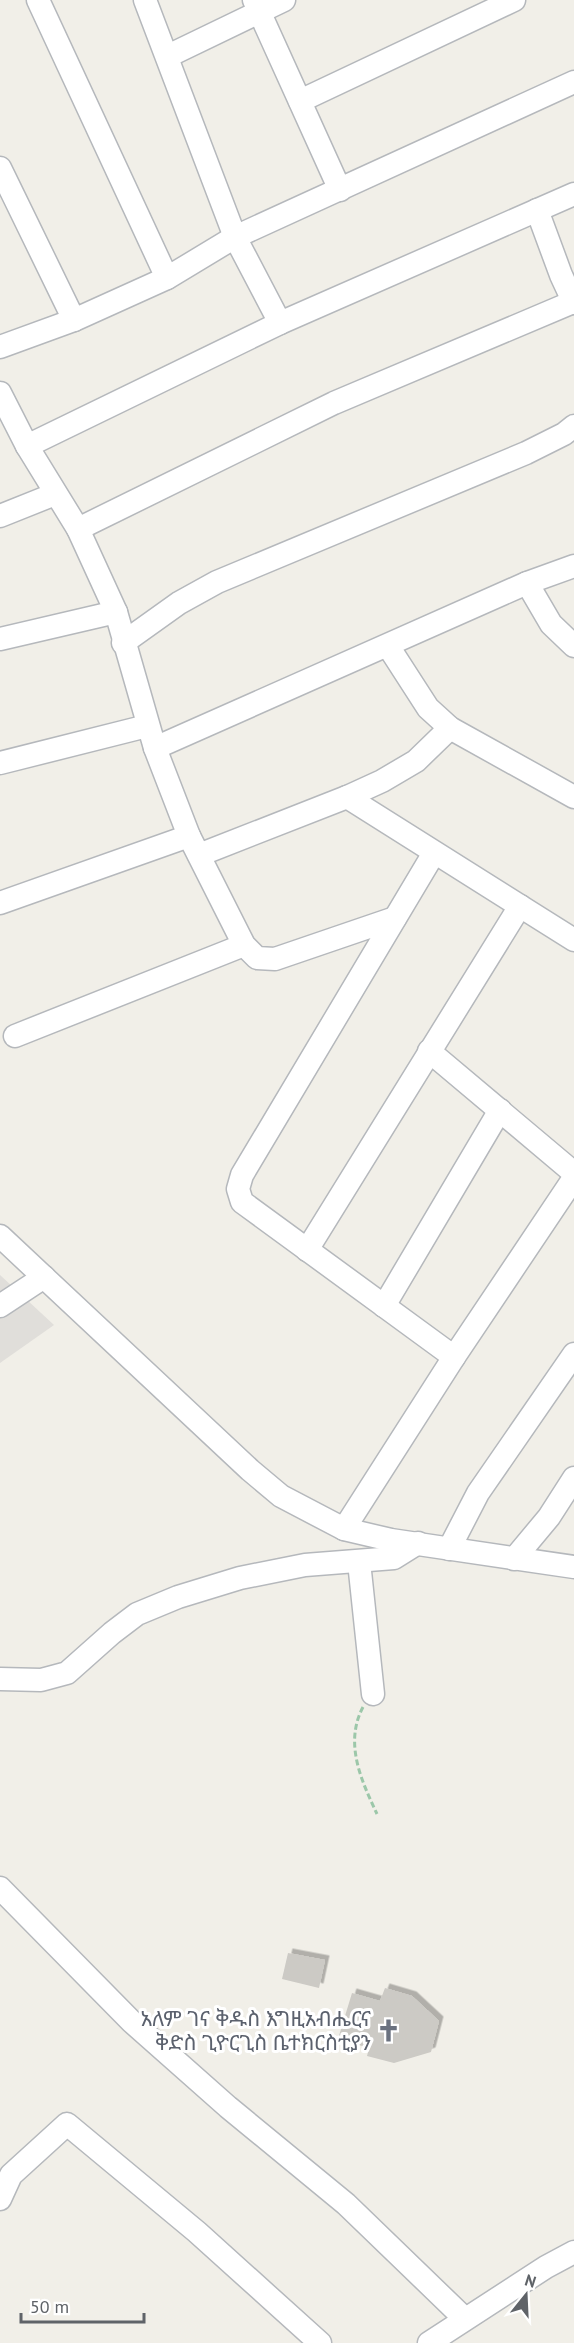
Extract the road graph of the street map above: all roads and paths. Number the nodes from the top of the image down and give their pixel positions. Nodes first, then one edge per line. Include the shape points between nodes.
1 (38, 0) edge
2 (145, 0) edge
3 (284, 0) edge
4 (514, 0) edge
5 (257, 6) edge
6 (168, 56) junction
7 (574, 82) edge
8 (300, 101) junction
9 (0, 168) edge
10 (340, 190) junction
11 (574, 194) edge
12 (537, 210) junction
13 (235, 237) junction
14 (568, 272) edge
15 (167, 278) junction
16 (574, 302) edge
17 (74, 320) junction
18 (280, 323) junction
19 (0, 346) edge
20 (1, 399) edge
21 (574, 426) edge
22 (27, 446) junction
23 (56, 494) junction
24 (0, 516) edge
25 (78, 529) junction
26 (574, 566) edge
27 (527, 583) junction
28 (116, 612) junction
29 (0, 639) edge
30 (123, 642) junction
31 (388, 646) junction
32 (574, 646) edge
33 (147, 726) junction
34 (450, 728) junction
35 (155, 748) junction
36 (0, 763) edge
37 (347, 797) junction
38 (574, 798) edge
39 (194, 846) junction
40 (434, 853) junction
41 (0, 903) edge
42 (520, 906) junction
43 (395, 918) junction
44 (574, 940) edge
45 (244, 945) junction
46 (15, 1036) dead end
47 (429, 1051) junction
48 (500, 1110) junction
49 (574, 1173) edge
50 (574, 1178) edge
51 (0, 1236) edge
52 (307, 1250) junction
53 (44, 1277) junction
54 (0, 1306) edge
55 (384, 1306) junction
56 (574, 1354) edge
57 (454, 1357) junction
58 (574, 1478) edge
59 (344, 1529) junction
60 (418, 1543) junction
61 (449, 1549) junction
62 (514, 1559) junction
63 (359, 1562) junction
64 (574, 1567) edge
65 (0, 1679) edge
66 (373, 1694) joint
67 (377, 1814) dead end
68 (0, 1888) edge
69 (0, 2199) edge
70 (574, 2253) edge
71 (464, 2318) junction
72 (320, 2343) edge
73 (429, 2343) edge

1 - 15 street
2 - 6 street
3 - 5 street
4 - 8 street
5 - 6 street
5 - 8 street
6 - 13 street
7 - 10 street
8 - 10 street
9 - 17 street
10 - 13 street
11 - 12 street
12 - 14 street
12 - 18 street
13 - 15 street
13 - 18 street
14 - 16 street
15 - 17 street
16 - 25 street via 334,403
17 - 19 street
18 - 22 street
20 - 22 street
21 - 30 street via 526,453 217,582
22 - 23 street
23 - 24 street
23 - 25 street
25 - 28 street
26 - 27 street
27 - 31 street
27 - 32 street via 550,624
28 - 29 street
28 - 30 street
30 - 33 street
31 - 34 street via 428,708
31 - 35 street
33 - 35 street
33 - 36 street
34 - 37 street via 416,761
34 - 38 street
35 - 39 street
37 - 39 street
37 - 40 street
39 - 41 street
39 - 45 street
40 - 42 street
40 - 43 street
42 - 44 street
42 - 47 street
43 - 45 street via 275,959 257,958
43 - 52 street via 242,1175 238,1189 242,1202
45 - 46 street
47 - 48 street
47 - 52 street
48 - 49 street
48 - 55 street
50 - 57 street
51 - 53 street
52 - 55 street
53 - 54 street
53 - 59 street via 250,1470 281,1496
55 - 57 street
56 - 61 street via 478,1493
57 - 59 street
58 - 62 street via 549,1517
59 - 60 street
60 - 61 street
60 - 63 street via 394,1558
61 - 62 street
62 - 64 street
63 - 65 street via 304,1565 240,1578 178,1597 137,1614 67,1673 41,1680
63 - 66 street
66 - 67 path via 357,1717 353,1750
68 - 71 street via 132,2022 346,2204
69 - 72 street via 11,2175 67,2124 197,2232
70 - 71 street
71 - 73 street

